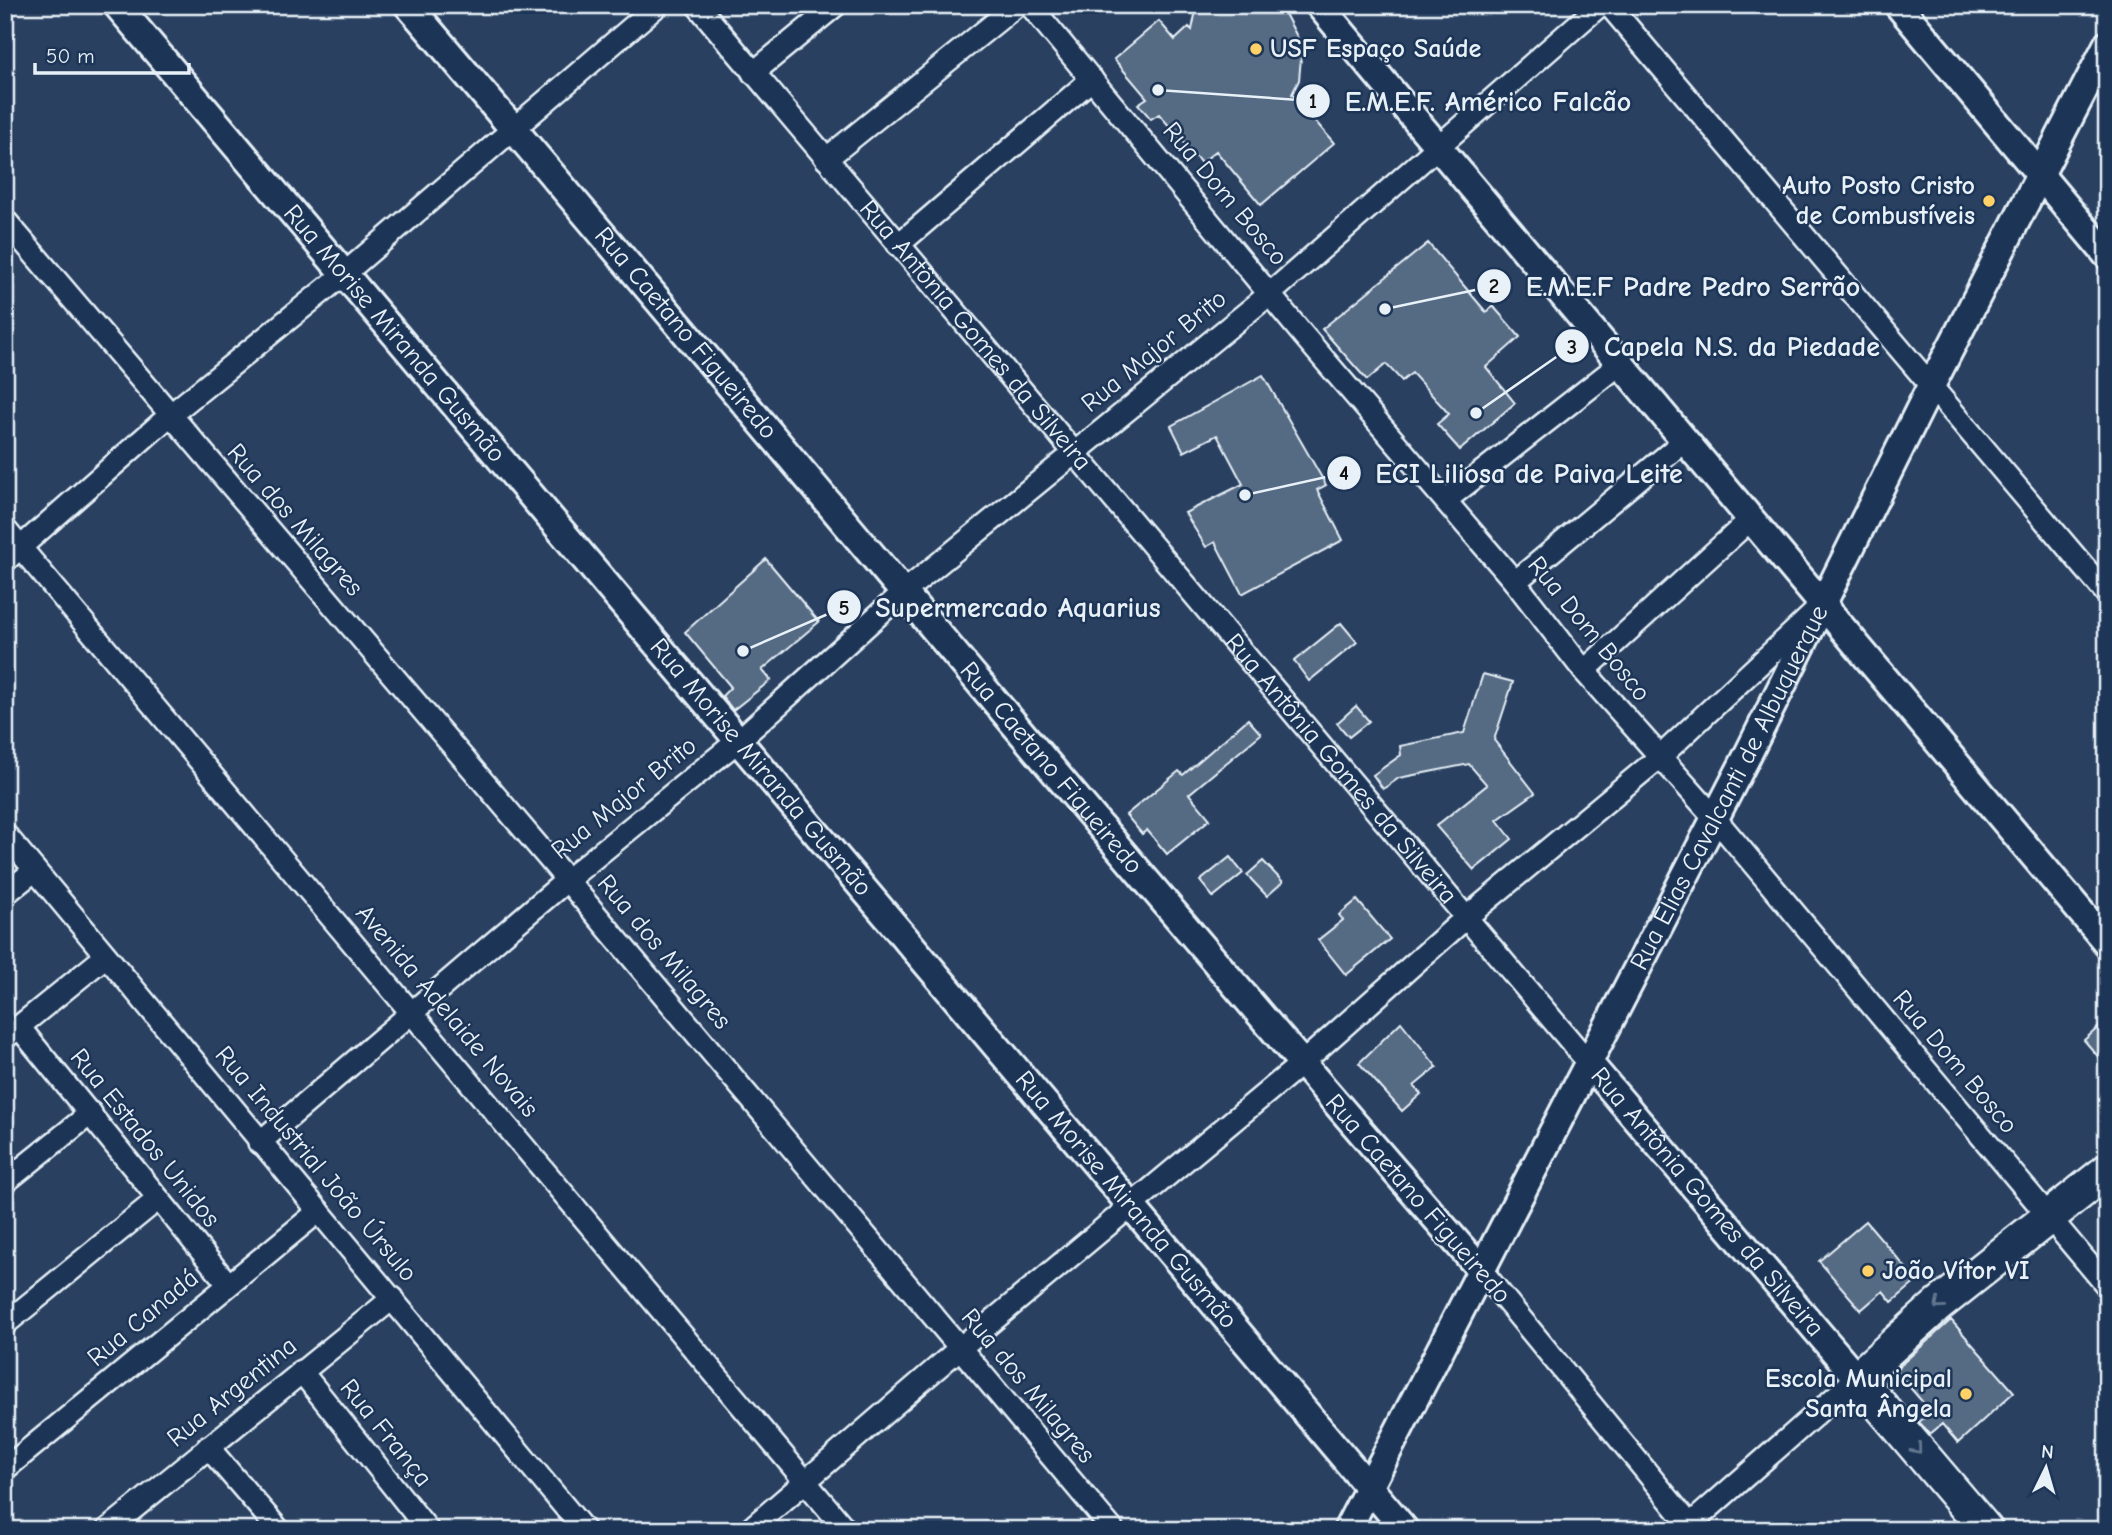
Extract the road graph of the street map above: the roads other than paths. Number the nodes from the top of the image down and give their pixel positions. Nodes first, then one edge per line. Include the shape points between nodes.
1 (117, 5) edge
2 (408, 5) edge
3 (657, 5) edge
4 (697, 5) edge
5 (836, 5) edge
6 (1017, 5) edge
7 (1030, 5) edge
8 (1319, 5) edge
9 (1600, 5) edge
10 (1609, 5) edge
11 (1898, 5) edge
12 (2107, 45) edge
13 (753, 73) junction
14 (1093, 79) junction
15 (512, 127) junction
16 (1439, 149) junction
17 (826, 159) junction
18 (2041, 174) junction
19 (5, 220) edge
20 (898, 244) junction
21 (2107, 255) edge
22 (344, 274) junction
23 (1271, 293) junction
24 (1620, 364) junction
25 (1931, 386) junction
26 (169, 416) junction
27 (1684, 441) junction
28 (1075, 451) junction
29 (1446, 500) junction
30 (1751, 519) junction
31 (5, 529) edge
32 (13, 555) edge
33 (1515, 583) junction
34 (905, 591) junction
35 (2107, 594) edge
36 (1823, 604) junction
37 (1584, 671) junction
38 (739, 740) junction
39 (1660, 757) junction
40 (1714, 817) junction
41 (5, 834) edge
42 (35, 870) junction
43 (567, 880) junction
44 (5, 894) edge
45 (1468, 916) junction
46 (2107, 943) edge
47 (106, 956) junction
48 (413, 1013) junction
49 (12, 1032) edge
50 (1588, 1062) junction
51 (1301, 1064) junction
52 (90, 1113) junction
53 (259, 1143) junction
54 (2107, 1171) edge
55 (5, 1182) edge
56 (158, 1199) junction
57 (1131, 1207) junction
58 (319, 1210) junction
59 (2050, 1219) junction
60 (1481, 1270) junction
61 (228, 1284) junction
62 (2107, 1286) edge
63 (393, 1297) junction
64 (5, 1324) edge
65 (960, 1348) junction
66 (301, 1371) junction
67 (1857, 1378) junction
68 (208, 1447) junction
69 (5, 1469) edge
70 (805, 1483) junction
71 (1369, 1487) junction
72 (1689, 1528) edge
73 (278, 1529) edge
74 (107, 1530) edge
75 (428, 1530) edge
76 (584, 1530) edge
77 (749, 1530) edge
78 (846, 1530) edge
79 (1113, 1530) edge
80 (1347, 1530) edge
81 (1405, 1530) edge
82 (1986, 1530) edge

1 - 22 street, Rua Morise Miranda Gusmão
2 - 15 street, Rua Caetano Figueiredo
3 - 15 street
4 - 13 street, Rua Antônia Gomes da Silveira
5 - 13 street
6 - 17 street
7 - 14 street, Rua Dom Bosco
8 - 16 street
9 - 16 street, Rua Major Brito
10 - 25 street
11 - 18 street
12 - 18 street, Rua Elias Cavalcanti de Albuquerque
13 - 17 street, Rua Antônia Gomes da Silveira
14 - 20 street
14 - 23 street, Rua Dom Bosco
15 - 22 street
15 - 34 street, Rua Caetano Figueiredo
16 - 23 street, Rua Major Brito
16 - 24 street
17 - 20 street, Rua Antônia Gomes da Silveira
18 - 21 street
18 - 25 street, Rua Elias Cavalcanti de Albuquerque
19 - 26 street, Rua dos Milagres
20 - 28 street, Rua Antônia Gomes da Silveira
22 - 26 street
22 - 38 street, Rua Morise Miranda Gusmão
23 - 28 street, Rua Major Brito
23 - 29 street, Rua Dom Bosco
24 - 27 street
24 - 29 street
25 - 35 street
25 - 36 street, Rua Elias Cavalcanti de Albuquerque
26 - 32 street
26 - 43 street, Rua dos Milagres
27 - 30 street
27 - 33 street
28 - 34 street, Rua Major Brito
28 - 45 street, Rua Antônia Gomes da Silveira
29 - 33 street, Rua Dom Bosco
30 - 36 street
30 - 37 street
31 - 32 street, Avenida Adelaide Novais
32 - 48 street, Avenida Adelaide Novais
33 - 37 street, Rua Dom Bosco
34 - 38 street, Rua Major Brito
34 - 51 street, Rua Caetano Figueiredo
36 - 39 street
36 - 40 street, Rua Elias Cavalcanti de Albuquerque
36 - 46 street
37 - 39 street, Rua Dom Bosco
38 - 43 street, Rua Major Brito
38 - 57 street, Rua Morise Miranda Gusmão
39 - 40 street, Rua Dom Bosco
39 - 45 street
40 - 50 street, Rua Elias Cavalcanti de Albuquerque
40 - 59 street, Rua Dom Bosco
41 - 42 street, Rua Industrial João Úrsulo
42 - 44 street
42 - 47 street, Rua Industrial João Úrsulo
43 - 48 street, Rua Major Brito
43 - 65 street, Rua dos Milagres
45 - 50 street, Rua Antônia Gomes da Silveira
45 - 51 street
47 - 49 street
47 - 53 street, Rua Industrial João Úrsulo
48 - 53 street, Rua Major Brito
48 - 70 street, Avenida Adelaide Novais
49 - 52 street, Rua Estados Unidos
50 - 60 street, Rua Elias Cavalcanti de Albuquerque
50 - 67 street, Rua Antônia Gomes da Silveira
51 - 57 street
51 - 60 street, Rua Caetano Figueiredo
52 - 55 street
52 - 56 street, Rua Estados Unidos
53 - 58 street, Rua Industrial João Úrsulo
54 - 59 main road
56 - 61 street, Rua Estados Unidos
56 - 64 street
57 - 65 street
57 - 71 street, Rua Morise Miranda Gusmão
58 - 61 street, Rua Canadá
58 - 63 street, Rua Industrial João Úrsulo
59 - 62 street, Rua Dom Bosco
59 -> 67 main road via 1938,1305
60 - 71 street, Rua Elias Cavalcanti de Albuquerque
60 - 72 street, Rua Caetano Figueiredo
61 - 69 street, Rua Canadá
63 - 66 street, Rua Argentina
63 - 76 street, Rua Industrial João Úrsulo
65 - 70 street
65 - 79 street, Rua dos Milagres
66 - 68 street, Rua Argentina
66 - 75 street, Rua França
67 - 72 street
67 -> 82 main road, Rua Antônia Gomes da Silveira
68 - 73 street
68 - 74 street, Rua Argentina
70 - 77 street
70 - 78 street, Avenida Adelaide Novais
71 - 80 street, Rua Elias Cavalcanti de Albuquerque
71 - 81 street, Rua Morise Miranda Gusmão

